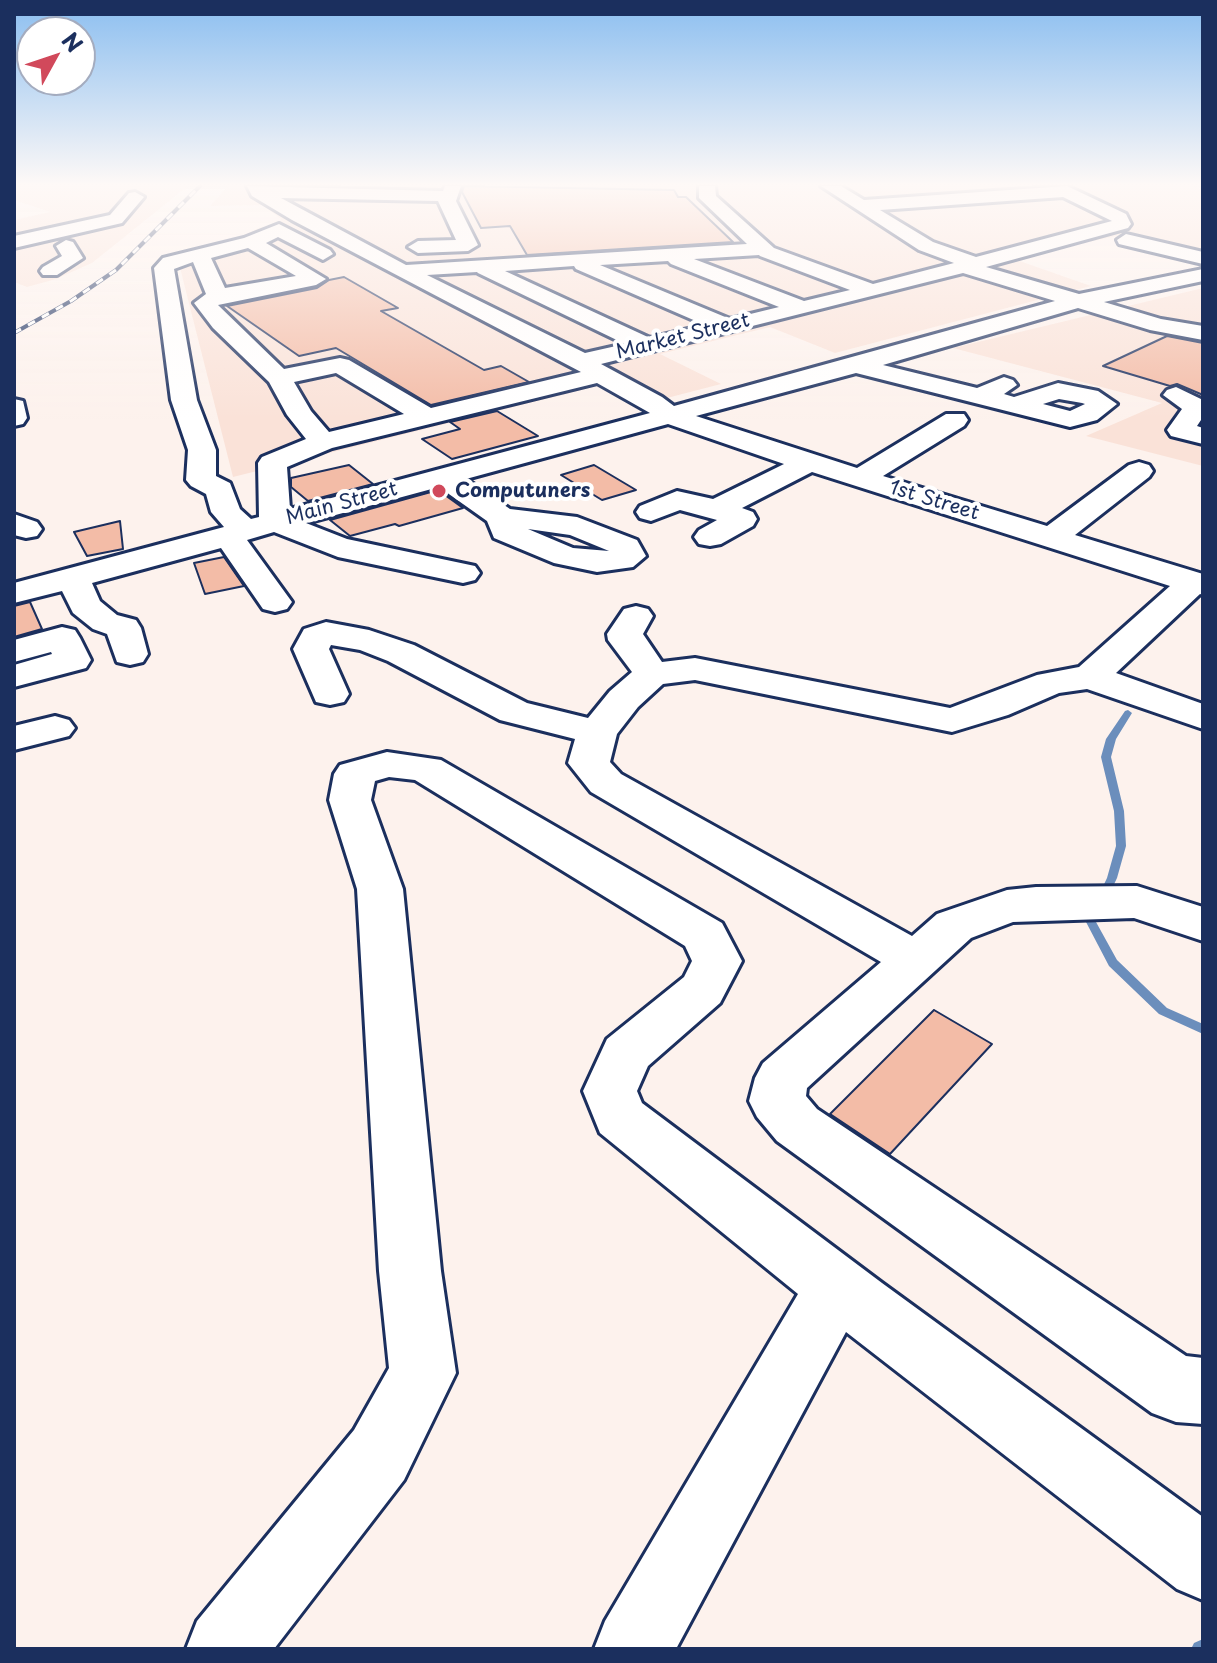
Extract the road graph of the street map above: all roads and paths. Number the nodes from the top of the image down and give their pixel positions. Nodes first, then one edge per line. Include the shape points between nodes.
1 (63, 264) edge
2 (168, 264) edge
3 (213, 264) edge
4 (239, 264) edge
5 (311, 264) edge
6 (326, 264) edge
7 (390, 264) edge
8 (522, 264) edge
9 (534, 264) edge
10 (579, 264) edge
11 (643, 264) edge
12 (687, 264) edge
13 (740, 264) edge
14 (800, 264) edge
15 (975, 264) joint
16 (1179, 264) edge
17 (479, 266) junction
18 (442, 269) junction
19 (1200, 270) edge
20 (50, 271) dead end
21 (404, 271) junction
22 (340, 274) junction
23 (279, 286) junction
24 (872, 291) junction
25 (1085, 292) junction
26 (218, 296) junction
27 (836, 300) junction
28 (802, 308) junction
29 (771, 316) junction
30 (728, 326) junction
31 (1203, 333) edge
32 (693, 335) junction
33 (648, 346) junction
34 (598, 364) junction
35 (856, 365) junction
36 (534, 370) dead end
37 (1018, 378) dead end
38 (561, 385) junction
39 (1176, 395) dead end
40 (979, 396) junction
41 (290, 397) junction
42 (1015, 405) dead end
43 (14, 407) edge
44 (329, 409) dead end
45 (667, 414) junction
46 (14, 416) edge
47 (427, 417) junction
48 (955, 420) dead end
49 (1203, 436) edge
50 (323, 442) junction
51 (810, 462) junction
52 (1139, 471) dead end
53 (442, 476) junction
54 (860, 478) junction
55 (651, 512) dead end
56 (502, 517) dead end
57 (249, 530) junction
58 (1052, 538) junction
59 (463, 573) dead end
60 (73, 578) junction
61 (1199, 584) edge
62 (14, 593) edge
63 (275, 602) dead end
64 (636, 616) dead end
65 (14, 651) edge
66 (130, 654) dead end
67 (652, 674) junction
68 (14, 676) edge
69 (1090, 677) junction
70 (330, 694) dead end
71 (1203, 717) edge
72 (55, 728) dead end
73 (597, 732) junction
74 (14, 738) edge
75 (1203, 924) edge
76 (914, 959) junction
77 (837, 1286) junction
78 (1203, 1391) edge
79 (1203, 1563) edge
80 (225, 1649) edge
81 (633, 1649) edge

1 - 20 street
2 - 57 street via 164,268 184,400 202,450 201,480 220,489 226,512
3 - 26 street
4 - 23 street
5 - 22 street
6 - 22 street
7 - 21 street, Market Street
8 - 17 street
9 - 32 street
10 - 30 street
11 - 29 street
12 - 28 street
13 - 27 street
14 - 24 street
15 - 24 street, Market Street
15 - 25 street
16 - 19 street
17 - 18 street
17 - 33 street
18 - 21 street
18 - 34 street
19 - 25 street, Main Street via 1158,283 1121,280
21 - 22 street
21 - 34 street, Market Street via 513,329
22 - 23 street
23 - 26 street
24 - 27 street, Market Street
25 - 31 street via 1158,325
25 - 35 street, Main Street
26 - 41 street via 205,303
27 - 28 street, Market Street
28 - 29 street, Market Street
29 - 30 street, Market Street
30 - 32 street, Market Street
32 - 33 street, Market Street
33 - 34 street, Market Street
34 - 38 street
34 - 45 street, Market Street
35 - 40 street
35 - 45 street, Main Street
36 - 38 street
37 - 40 street
38 - 47 street
39 - 49 street via 1197,407 1181,430
40 - 42 street
41 - 44 street
41 - 47 street via 340,365 361,391 388,395
41 - 50 street
43 - 46 street
45 - 51 street, 1st Street
45 - 53 street, Main Street
47 - 50 street
48 - 54 street
50 - 57 street via 272,463
51 - 54 street, 1st Street
51 - 55 street via 713,523 677,500
52 - 58 street
53 - 56 street
53 - 57 street, Main Street
54 - 58 street, 1st Street
57 - 59 street
57 - 60 street, Main Street
57 - 63 street
58 - 61 street, 1st Street
60 - 62 street, Main Street
60 - 66 street via 85,606 123,628
61 - 69 street
64 - 67 street via 626,640
65 - 68 street via 62,638 73,660
67 - 69 street via 695,669 952,720 1050,683
67 - 73 street
69 - 71 street
70 - 73 street via 311,649 326,633 401,653 514,712
72 - 74 street
73 - 76 street via 589,763 606,783
75 - 76 street via 1137,902 1007,906 954,926
76 - 78 street via 782,1078 777,1101 797,1125 1176,1389
77 - 79 street
77 - 80 street via 620,1117 610,1091 626,1054 702,990 717,961 705,935 426,769 387,764 355,774 350,800 380,889 423,1373 379,1455
77 - 81 street

